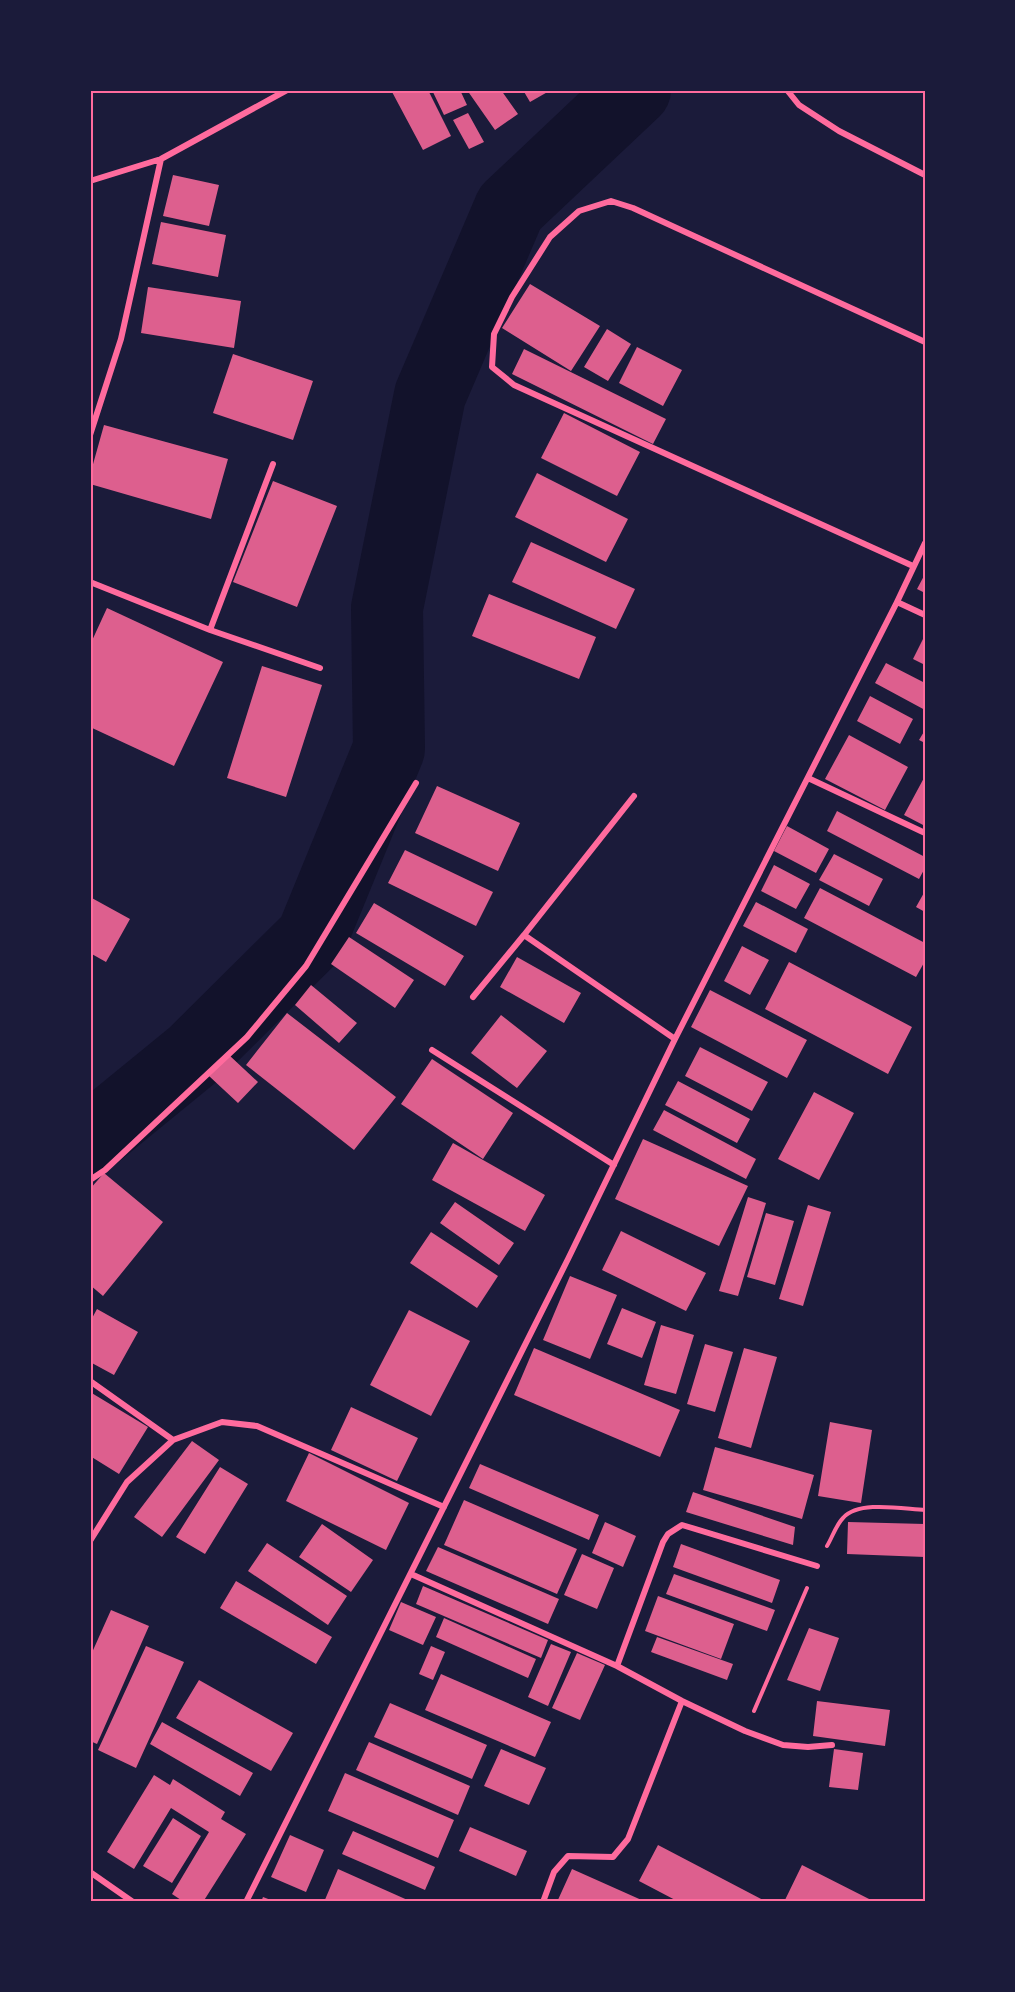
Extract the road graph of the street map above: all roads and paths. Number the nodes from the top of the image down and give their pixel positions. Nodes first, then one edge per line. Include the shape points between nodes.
1 (287, 90) edge
2 (787, 90) edge
3 (161, 159) junction
4 (925, 175) edge
5 (90, 181) edge
6 (925, 342) edge
7 (90, 435) edge
8 (273, 464) dead end
9 (925, 543) edge
10 (913, 566) junction
11 (90, 582) edge
12 (897, 602) junction
13 (925, 615) edge
14 (210, 630) junction
15 (320, 668) dead end
16 (808, 778) junction
17 (416, 783) dead end
18 (634, 796) dead end
19 (925, 833) edge
20 (524, 935) junction
21 (473, 997) dead end
22 (675, 1039) junction
23 (432, 1050) dead end
24 (614, 1165) junction
25 (90, 1180) edge
26 (90, 1382) edge
27 (173, 1440) junction
28 (444, 1507) junction
29 (90, 1541) edge
30 (817, 1566) dead end
31 (411, 1574) junction
32 (617, 1666) junction
33 (682, 1701) junction
34 (832, 1745) dead end
35 (90, 1872) edge
36 (133, 1902) edge
37 (246, 1902) edge
38 (543, 1902) edge

1 - 3 street
2 - 4 street via 799,105 839,131
3 - 5 street
3 - 7 street via 121,339
6 - 10 street via 612,201 579,211 550,237 494,334 492,367 514,385
8 - 14 street
9 - 10 street
10 - 12 street
11 - 14 street
12 - 13 street
12 - 16 street
14 - 15 street
16 - 19 street
16 - 22 street
17 - 25 street via 306,966 247,1037
18 - 20 street
20 - 21 street
20 - 22 street
22 - 24 street
23 - 24 street
24 - 28 street
26 - 27 street
27 - 28 street via 222,1422 257,1426
27 - 29 street via 127,1482
28 - 31 street
30 - 32 street via 682,1525 663,1542
31 - 32 street
31 - 37 street
32 - 33 street
33 - 34 street via 783,1745
33 - 38 street via 628,1839 613,1857 568,1856 554,1872
35 - 36 street

